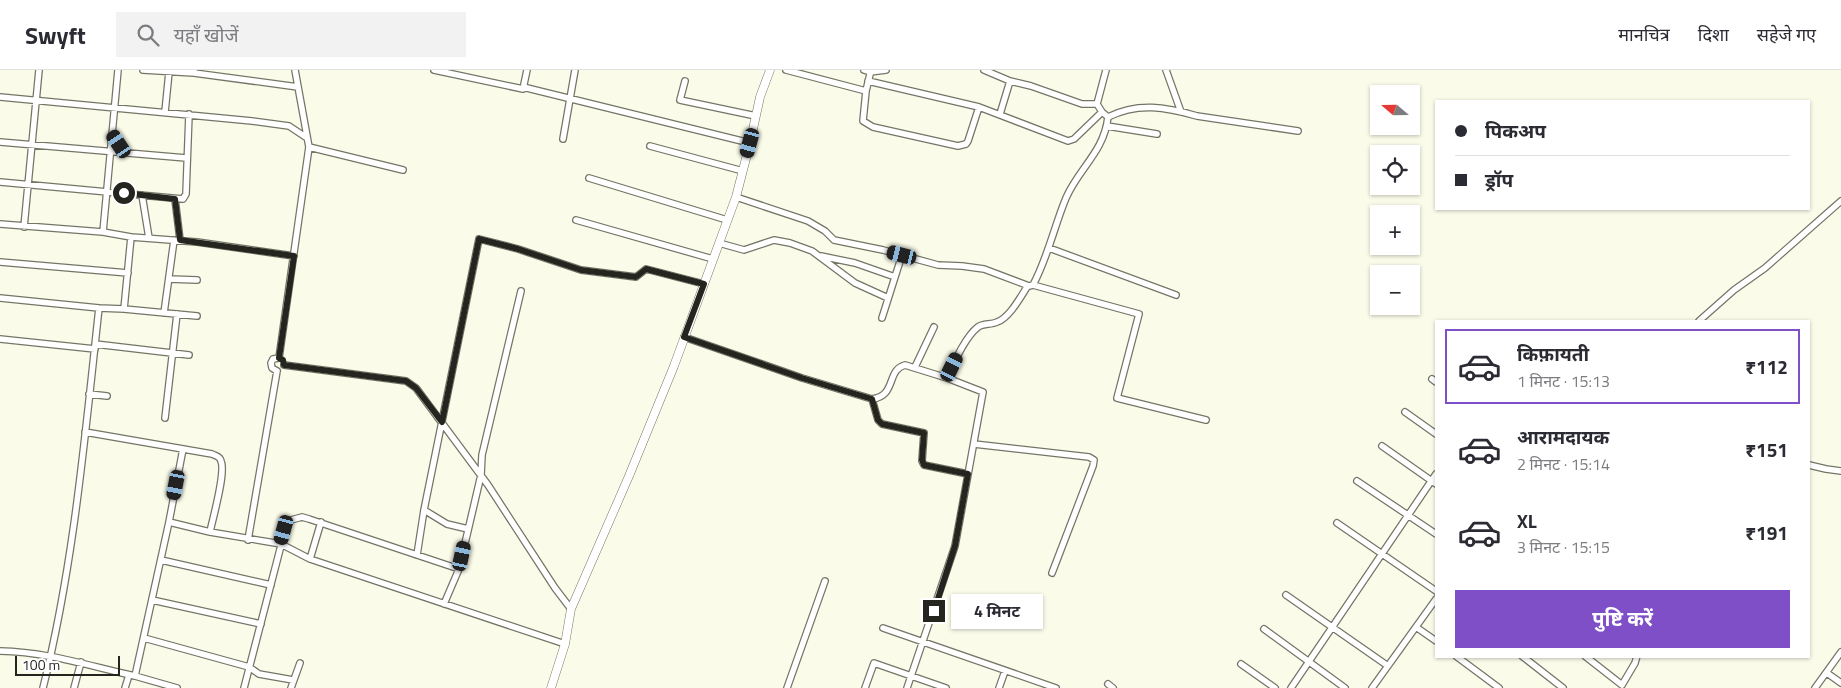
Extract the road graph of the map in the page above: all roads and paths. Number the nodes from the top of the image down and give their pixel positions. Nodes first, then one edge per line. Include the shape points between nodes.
1 (39, 70) edge
2 (118, 70) edge
3 (143, 70) edge
4 (153, 70) edge
5 (234, 70) edge
6 (295, 70) edge
7 (434, 70) edge
8 (527, 70) edge
9 (575, 70) edge
10 (770, 70) edge
11 (786, 70) edge
12 (886, 70) edge
13 (984, 70) edge
14 (1106, 70) edge
15 (1166, 70) edge
16 (869, 71) edge
17 (169, 72) junction
18 (194, 72) edge
19 (234, 77) junction
20 (685, 81) dead end
21 (868, 81) junction
22 (1010, 82) junction
23 (298, 87) junction
24 (523, 87) junction
25 (866, 91) junction
26 (0, 97) edge
27 (569, 98) junction
28 (36, 100) junction
29 (1097, 104) junction
30 (979, 107) junction
31 (115, 108) junction
32 (165, 112) junction
33 (1102, 112) junction
34 (1181, 112) junction
35 (189, 114) junction
36 (1000, 114) junction
37 (756, 116) junction
38 (1108, 117) junction
39 (1107, 126) junction
40 (1298, 131) dead end
41 (112, 134) junction
42 (1157, 134) dead end
43 (307, 138) junction
44 (563, 139) dead end
45 (0, 142) edge
46 (750, 143) junction
47 (31, 145) junction
48 (650, 146) dead end
49 (309, 147) junction
50 (111, 152) junction
51 (125, 154) junction
52 (186, 158) junction
53 (403, 170) dead end
54 (743, 171) junction
55 (589, 178) dead end
56 (0, 182) edge
57 (28, 184) junction
58 (107, 191) junction
59 (142, 195) junction
60 (736, 198) junction
61 (175, 199) junction
62 (1841, 202) edge
63 (576, 220) dead end
64 (728, 220) junction
65 (0, 224) edge
66 (24, 227) junction
67 (103, 232) junction
68 (131, 236) junction
69 (149, 238) junction
70 (177, 240) junction
71 (719, 243) junction
72 (1049, 248) junction
73 (902, 255) junction
74 (294, 256) junction
75 (819, 256) junction
76 (713, 259) junction
77 (0, 262) edge
78 (128, 274) junction
79 (895, 277) junction
80 (169, 279) junction
81 (198, 280) dead end
82 (704, 284) junction
83 (1030, 286) junction
84 (521, 291) dead end
85 (1176, 295) dead end
86 (0, 298) edge
87 (888, 298) junction
88 (100, 308) junction
89 (124, 309) junction
90 (164, 314) junction
91 (177, 314) junction
92 (197, 316) dead end
93 (882, 318) dead end
94 (1700, 320) edge
95 (934, 327) dead end
96 (684, 337) junction
97 (0, 340) edge
98 (95, 347) junction
99 (172, 353) junction
100 (190, 355) dead end
101 (279, 358) junction
102 (284, 365) junction
103 (915, 367) junction
104 (277, 371) junction
105 (947, 378) junction
106 (90, 394) junction
107 (107, 396) dead end
108 (872, 399) junction
109 (1405, 412) dead end
110 (165, 418) dead end
111 (1206, 420) dead end
112 (442, 422) junction
113 (85, 432) junction
114 (1435, 433) edge
115 (974, 444) junction
116 (1382, 446) dead end
117 (183, 449) junction
118 (1810, 465) edge
119 (1841, 471) edge
120 (968, 474) junction
121 (481, 476) junction
122 (1357, 481) dead end
123 (1434, 482) edge
124 (424, 510) junction
125 (1408, 515) junction
126 (169, 522) junction
127 (321, 522) junction
128 (1336, 523) dead end
129 (468, 529) junction
130 (210, 532) junction
131 (1435, 533) edge
132 (248, 540) junction
133 (280, 544) junction
134 (1382, 554) junction
135 (417, 555) junction
136 (310, 559) junction
137 (161, 560) junction
138 (459, 569) junction
139 (1052, 573) dead end
140 (825, 581) dead end
141 (272, 585) junction
142 (1435, 590) edge
143 (1286, 595) dead end
144 (152, 600) junction
145 (1435, 600) edge
146 (444, 604) junction
147 (571, 609) junction
148 (261, 624) junction
149 (1332, 627) junction
150 (1416, 627) junction
151 (883, 628) dead end
152 (1264, 629) dead end
153 (144, 638) junction
154 (1435, 640) edge
155 (924, 643) junction
156 (565, 644) junction
157 (0, 651) edge
158 (1841, 652) edge
159 (51, 655) junction
160 (1459, 658) edge
161 (1525, 658) edge
162 (1587, 658) edge
163 (1636, 658) edge
164 (81, 662) junction
165 (1309, 662) junction
166 (300, 663) dead end
167 (1241, 664) dead end
168 (1388, 666) junction
169 (249, 667) junction
170 (1005, 671) junction
171 (1827, 673) junction
172 (132, 675) junction
173 (912, 676) junction
174 (293, 680) junction
175 (1841, 682) edge
176 (1620, 686) edge
177 (43, 688) edge
178 (74, 688) edge
179 (125, 688) edge
180 (177, 688) edge
181 (244, 688) edge
182 (291, 688) edge
183 (551, 688) edge
184 (786, 688) edge
185 (865, 688) edge
186 (908, 688) edge
187 (946, 688) edge
188 (999, 688) edge
189 (1056, 688) edge
190 (1275, 688) edge
191 (1291, 688) edge
192 (1345, 688) edge
193 (1372, 688) edge
194 (1499, 688) edge
195 (1563, 688) edge
196 (1815, 688) edge

1 - 28 street
2 - 31 street
3 - 4 street
4 - 17 street
5 - 19 street
6 - 23 street
7 - 24 street
8 - 24 street
9 - 27 street
10 - 37 street
11 - 25 street
12 - 16 street
13 - 22 street
14 - 29 street
15 - 34 street
16 - 21 street
17 - 18 street
17 - 32 street
18 - 19 street
19 - 23 street
20 - 37 street via 680,100
21 - 25 street
21 - 30 street
22 - 29 street via 1082,104
22 - 36 street
23 - 43 street
24 - 27 street
25 - 30 street via 863,121 866,124 958,146 968,142
26 - 28 street
27 - 44 street
27 - 46 street
28 - 31 street
28 - 47 street
29 - 33 street
30 - 36 street
31 - 32 street
31 - 41 street
32 - 35 street
33 - 36 street via 1070,142
33 - 38 street
34 - 38 street via 1147,106 1122,110
34 - 40 street
35 - 43 street via 289,126
35 - 52 street
37 - 46 street
38 - 39 street
39 - 42 street
39 - 72 street via 1090,163 1077,177 1066,198
41 - 50 street
41 - 51 street
43 - 49 street
45 - 47 street
46 - 54 street
47 - 50 street
47 - 57 street
48 - 54 street
49 - 53 street
49 - 74 street
50 - 51 street
50 - 58 street
51 - 52 street
52 - 61 street via 186,194 183,199
54 - 60 street
55 - 64 street
56 - 57 street
57 - 58 street
57 - 66 street
58 - 59 street
58 - 67 street
59 - 61 street
59 - 69 street
60 - 64 street
60 - 73 street via 808,221 834,240
61 - 70 street
62 - 94 street
63 - 76 street
64 - 71 street
65 - 66 street
66 - 67 street
67 - 68 street
68 - 69 street
68 - 78 street
69 - 70 street
70 - 74 street
70 - 80 street
71 - 75 street via 744,250 766,242 783,241
71 - 76 street
72 - 83 street
72 - 85 street
73 - 79 street
73 - 83 street via 938,265 984,269
74 - 101 street
75 - 79 street via 855,263
75 - 87 street via 855,283
76 - 82 street
77 - 78 street
78 - 89 street
79 - 87 street
80 - 81 street
80 - 90 street
82 - 96 street
82 - 112 street via 646,269 636,277 581,270 479,239
83 - 105 street via 999,322 979,326 957,356
83 - 111 street via 1139,314 1117,398
84 - 121 street via 482,456
86 - 88 street
87 - 93 street
88 - 89 street
88 - 98 street
89 - 90 street
90 - 91 street
91 - 92 street
91 - 99 street
95 - 103 street
96 - 108 street
96 - 147 street via 629,476
97 - 98 street
98 - 99 street
98 - 106 street
99 - 100 street
99 - 110 street
101 - 102 street
101 - 104 street via 271,363
102 - 104 street
102 - 112 street via 406,381 416,388
103 - 105 street
103 - 108 street via 900,366 885,394
104 - 132 street
105 - 115 street via 983,392
106 - 107 street
106 - 113 street
108 - 120 street via 882,424 924,433 924,465
109 - 114 street
112 - 121 street
112 - 124 street
113 - 117 street
113 - 159 street via 72,538
115 - 120 street
115 - 139 street via 1094,460
116 - 123 street
117 - 126 street
117 - 130 street via 212,454 222,461
118 - 119 street
120 - 155 street via 955,546
121 - 129 street
121 - 147 street
122 - 125 street
123 - 125 street
124 - 129 street via 447,524
124 - 135 street
125 - 131 street
125 - 134 street
126 - 130 street
126 - 137 street
127 - 133 street via 302,517 290,520
127 - 135 street
127 - 136 street
128 - 134 street
129 - 138 street
130 - 132 street
132 - 133 street
133 - 136 street
133 - 141 street
134 - 142 street
134 - 149 street
135 - 138 street
136 - 146 street
137 - 141 street
137 - 144 street
138 - 146 street
140 - 184 street
141 - 148 street
143 - 149 street
144 - 148 street
144 - 153 street
145 - 150 street
146 - 156 street
147 - 156 street
148 - 169 street
149 - 165 street
149 - 168 street
150 - 154 street
150 - 168 street
151 - 155 street
152 - 165 street
153 - 169 street
153 - 172 street
155 - 170 street
155 - 173 street
156 - 183 street
157 - 159 street
158 - 171 street
159 - 164 street
159 - 177 street
160 - 194 street
161 - 195 street
162 - 176 street
163 - 176 street
164 - 172 street
164 - 178 street
165 - 191 street
165 - 192 street
166 - 174 street
167 - 190 street
168 - 193 street
169 - 174 street via 259,674
169 - 181 street
170 - 188 street
170 - 189 street
171 - 175 street
171 - 196 street
172 - 179 street
172 - 180 street
173 - 185 street via 874,663
173 - 186 street
173 - 187 street
174 - 182 street

